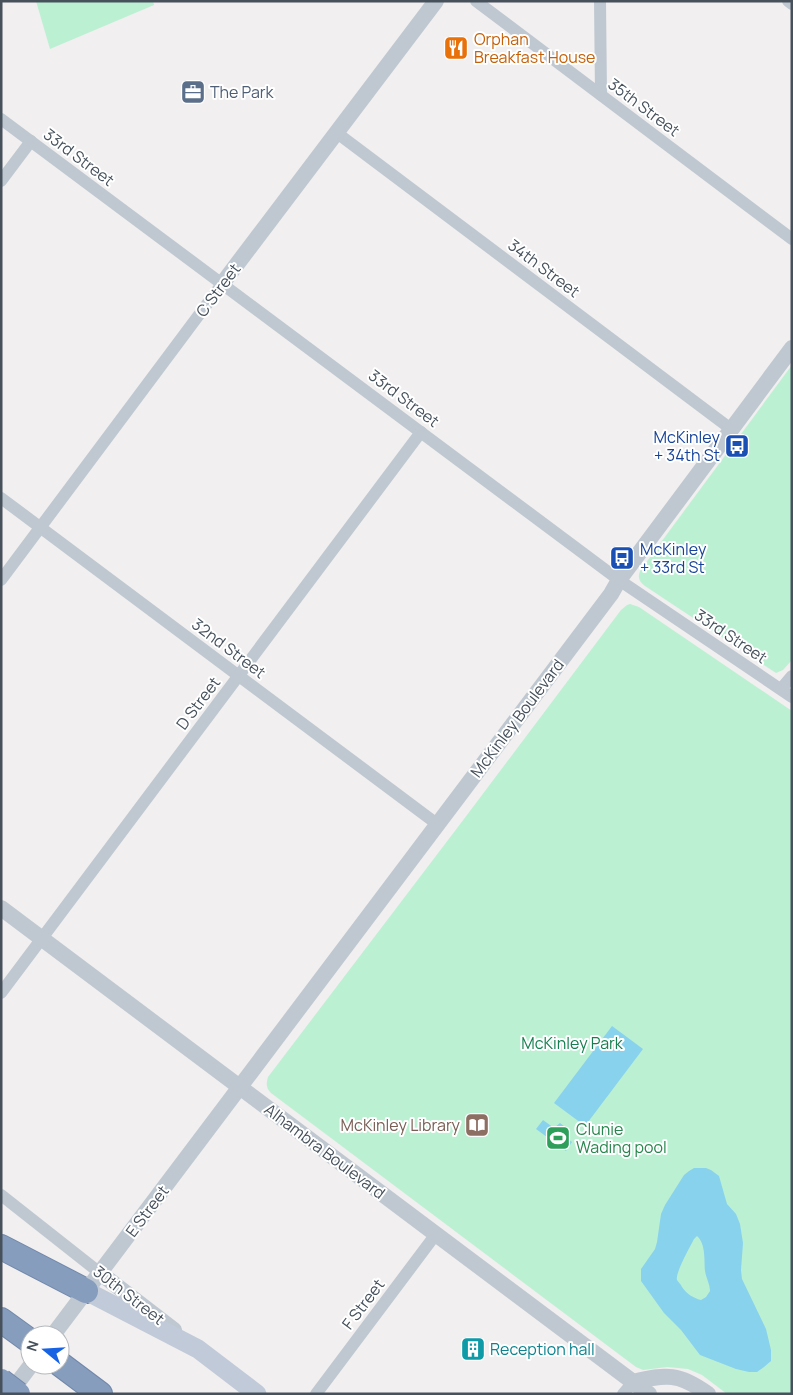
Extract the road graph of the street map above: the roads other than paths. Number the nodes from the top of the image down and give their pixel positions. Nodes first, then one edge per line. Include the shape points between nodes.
1 (436, 1) edge
2 (476, 1) edge
3 (600, 1) edge
4 (788, 1) edge
5 (792, 4) edge
6 (601, 95) junction
7 (1, 119) edge
8 (337, 133) junction
9 (31, 141) junction
10 (1, 181) edge
11 (792, 239) edge
12 (222, 284) junction
13 (792, 348) edge
14 (731, 429) junction
15 (421, 432) junction
16 (1, 498) edge
17 (41, 527) junction
18 (1, 580) edge
19 (618, 580) junction
20 (239, 676) junction
21 (792, 676) edge
22 (781, 689) junction
23 (792, 697) edge
24 (437, 824) junction
25 (1, 908) edge
26 (42, 938) junction
27 (1, 993) edge
28 (240, 1087) junction
29 (1, 1195) edge
30 (436, 1234) junction
31 (1, 1247) edge
32 (93, 1282) junction
33 (61, 1325) edge
34 (70, 1372) edge
35 (23, 1375) edge
36 (1, 1381) edge
37 (628, 1388) edge
38 (9, 1394) edge
39 (18, 1394) edge
40 (100, 1394) edge
41 (257, 1394) edge
42 (316, 1394) edge
43 (649, 1394) edge
44 (708, 1394) edge

1 - 8 street, C Street
2 - 6 street, 35th Street
3 - 6 street
4 - 5 street
6 - 11 street, 35th Street
7 - 9 street, 33rd Street
8 - 12 street, C Street
8 - 14 street, 34th Street
9 - 10 street
9 - 12 street, 33rd Street
12 - 15 street, 33rd Street
12 - 17 street, C Street
13 - 14 street, McKinley Boulevard
14 - 19 street, McKinley Boulevard
15 - 19 street, 33rd Street
15 - 20 street, D Street
16 - 17 street, 32nd Street
17 - 18 street, C Street
17 - 20 street, 32nd Street
19 - 22 street, 33rd Street
19 - 24 street, McKinley Boulevard via 611,594
20 - 24 street, 32nd Street
20 - 26 street, D Street
21 - 22 street
22 - 23 street, 33rd Street
24 - 28 street, McKinley Boulevard
25 - 26 street, Alhambra Boulevard
26 - 27 street, D Street
26 - 28 street, Alhambra Boulevard
28 - 30 street, Alhambra Boulevard
28 - 32 street, E Street
29 - 32 street, 30th Street
30 - 37 street, Alhambra Boulevard
30 - 42 street, F Street
31 - 32 highway
32 - 33 street, E Street
32 - 41 main road via 198,1349
34 - 40 highway
35 - 38 street
36 - 39 highway, bridge
37 - 43 street, Alhambra Boulevard
37 - 44 street via 661,1377 680,1378

